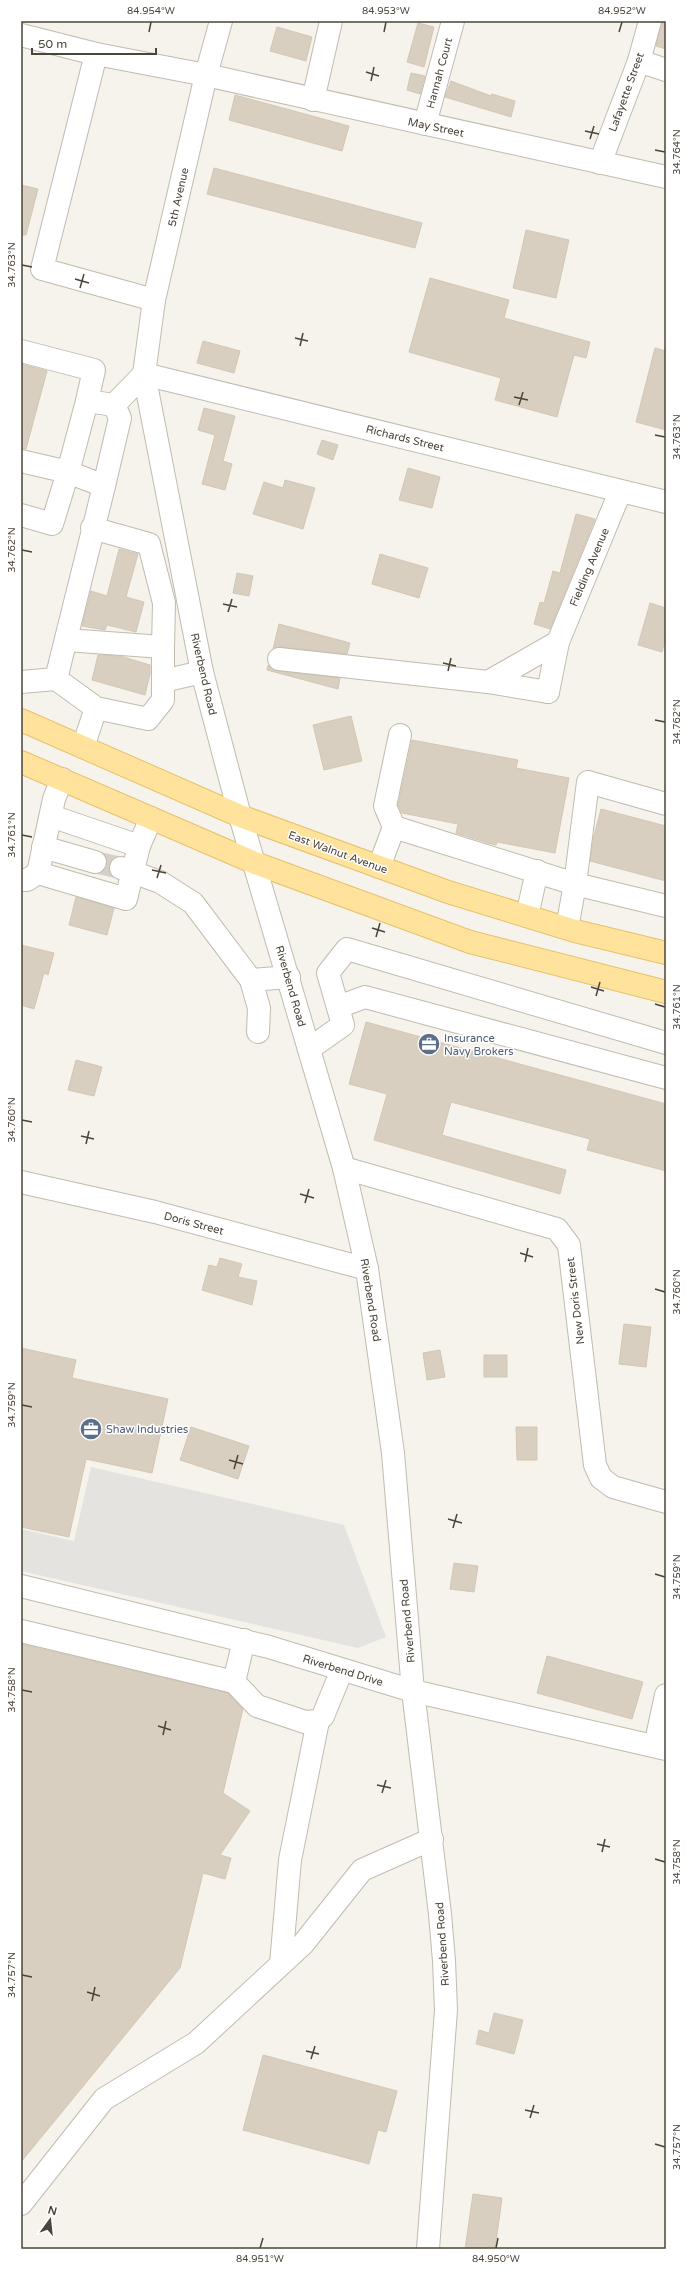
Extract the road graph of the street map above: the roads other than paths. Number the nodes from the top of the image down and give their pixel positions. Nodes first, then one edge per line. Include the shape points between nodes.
1 (221, 21) edge
2 (331, 21) edge
3 (453, 21) edge
4 (650, 21) edge
5 (21, 35) edge
6 (96, 54) junction
7 (639, 61) junction
8 (666, 70) edge
9 (206, 75) junction
10 (313, 100) junction
11 (425, 124) junction
12 (600, 163) junction
13 (666, 177) edge
14 (154, 300) junction
15 (21, 350) edge
16 (144, 374) junction
17 (87, 401) junction
18 (114, 405) junction
19 (21, 461) edge
20 (68, 472) junction
21 (104, 486) junction
22 (620, 492) junction
23 (666, 502) edge
24 (21, 515) edge
25 (92, 528) junction
26 (186, 594) junction
27 (164, 603) junction
28 (66, 640) junction
29 (558, 642) junction
30 (163, 647) junction
31 (279, 659) dead end
32 (526, 660) junction
33 (202, 672) junction
34 (56, 679) junction
35 (163, 681) junction
36 (21, 682) edge
37 (488, 682) junction
38 (548, 692) junction
39 (96, 708) junction
40 (21, 720) edge
41 (400, 735) dead end
42 (83, 747) junction
43 (21, 762) edge
44 (62, 779) junction
45 (666, 804) edge
46 (52, 816) junction
47 (240, 816) junction
48 (151, 818) junction
49 (394, 827) junction
50 (139, 846) junction
51 (43, 847) junction
52 (95, 862) tunnel mouth
53 (255, 863) junction
54 (380, 867) junction
55 (127, 870) junction
56 (537, 872) junction
57 (30, 877) edge
58 (575, 884) junction
59 (666, 906) edge
60 (527, 916) junction
61 (566, 928) junction
62 (666, 953) edge
63 (289, 978) junction
64 (251, 980) junction
65 (665, 993) edge
66 (338, 1007) junction
67 (258, 1032) dead end
68 (666, 1042) edge
69 (309, 1049) junction
70 (666, 1078) edge
71 (344, 1168) junction
72 (21, 1182) edge
73 (367, 1269) junction
74 (666, 1502) edge
75 (21, 1586) edge
76 (21, 1631) edge
77 (244, 1640) junction
78 (342, 1670) junction
79 (234, 1682) junction
80 (413, 1691) junction
81 (666, 1695) edge
82 (318, 1721) junction
83 (660, 1748) edge
84 (432, 1839) junction
85 (281, 1964) junction
86 (21, 2204) edge
87 (428, 2249) edge

1 - 9 street, 5th Avenue
2 - 10 street
3 - 11 street, Hannah Court
4 - 7 street, Lafayette Street
5 - 6 street, May Street
6 - 9 street, May Street
6 - 14 street via 42,269
7 - 8 street
7 - 12 street, Lafayette Street
9 - 10 street, May Street
9 - 14 street, 5th Avenue
10 - 11 street, May Street
11 - 12 street, May Street
12 - 13 street, May Street
14 - 16 street, 5th Avenue
15 - 17 street via 94,370
16 - 18 street
16 - 22 street, Richards Street
16 - 26 street, Riverbend Road
17 - 18 street
17 - 20 street
18 - 21 street via 120,418
19 - 20 street
20 - 21 street
20 - 24 street via 52,524
21 - 25 street
22 - 23 street, Richards Street
22 - 29 street, Fielding Avenue
25 - 27 street via 149,544
25 - 28 street
26 - 27 street
26 - 33 street, Riverbend Road
27 - 30 street
28 - 30 street
28 - 34 street
29 - 32 street
29 - 38 street, Fielding Avenue
30 - 35 street
31 - 37 street
32 - 37 street
32 - 38 street
33 - 35 street
33 - 47 street, Riverbend Road
34 - 36 street
34 - 39 street
35 - 39 street via 163,700 148,718
37 - 38 street
39 - 42 street
40 - 42 main road, East Walnut Avenue
41 - 49 street via 385,806
42 - 47 main road, East Walnut Avenue
43 - 44 main road
44 - 46 street via 54,799
44 - 48 main road
45 - 58 street via 588,782
46 - 50 street
46 - 51 street
47 - 53 street, Riverbend Road
47 - 54 main road, East Walnut Avenue
48 - 50 street
48 - 53 main road
49 - 54 street
49 - 56 street
50 - 55 street
51 - 52 street
51 - 57 street
53 - 63 street, Riverbend Road
53 - 65 main road via 470,942
54 - 60 main road, East Walnut Avenue via 448,892
55 - 57 street via 126,900
55 - 64 street via 160,882 193,902
56 - 58 street
56 - 60 street
58 - 59 street
58 - 61 street
60 - 61 main road, East Walnut Avenue
61 - 62 main road, East Walnut Avenue
63 - 64 street
63 - 69 street, Riverbend Road
64 - 67 street via 259,1008
66 - 68 street via 328,973 347,949
66 - 69 street via 343,1025
66 - 70 street via 365,997
69 - 71 street, Riverbend Road
71 - 73 street, Riverbend Road
71 - 74 street, New Doris Street via 557,1228 569,1245 595,1465 601,1478 613,1487
72 - 73 street, Doris Street via 155,1212
73 - 80 street, Riverbend Road via 393,1453
75 - 77 street, Riverbend Drive
76 - 79 street
77 - 78 street, Riverbend Drive
77 - 79 street
78 - 80 street, Riverbend Drive
78 - 82 street via 323,1716
79 - 82 street via 257,1706 305,1722
80 - 83 street, Riverbend Drive
80 - 84 street, Riverbend Road
81 - 83 street
82 - 85 street via 290,1860
84 - 85 street via 362,1870 303,1944
84 - 87 street, Riverbend Road via 446,2010
85 - 86 street via 196,2043 104,2099

